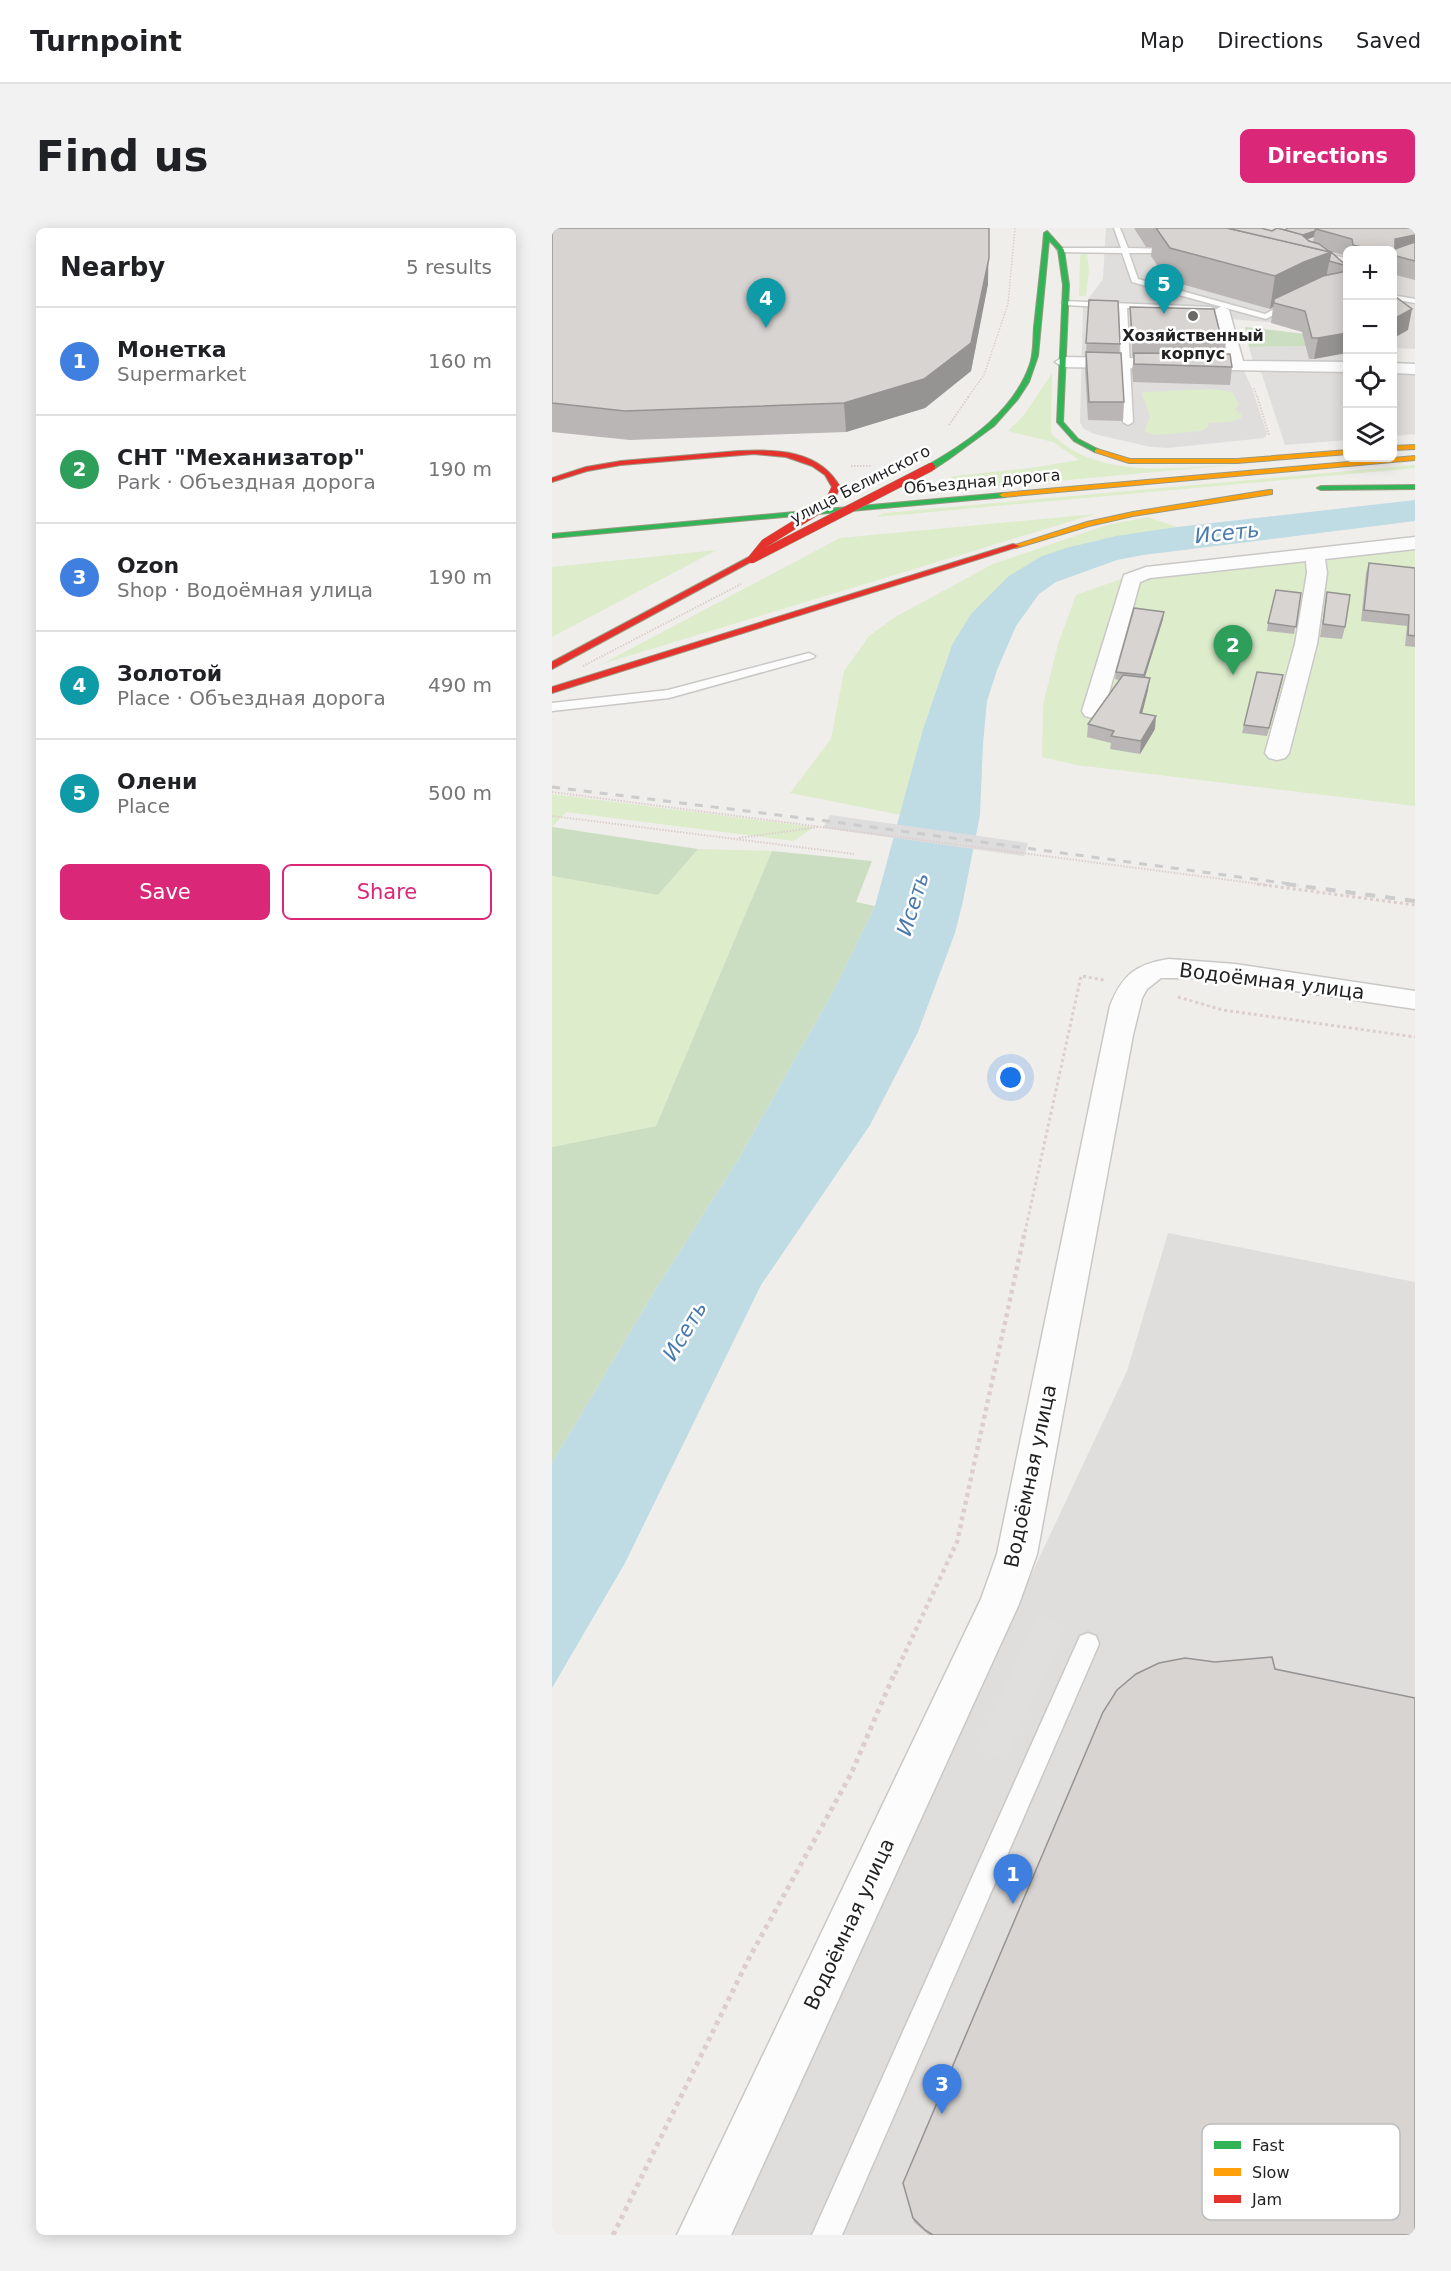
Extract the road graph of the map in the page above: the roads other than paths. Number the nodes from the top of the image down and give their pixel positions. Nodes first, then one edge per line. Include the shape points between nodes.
1 (1117, 228) edge
2 (1047, 231) edge
3 (1302, 245) edge
4 (1061, 250) junction
5 (1124, 251) junction
6 (1190, 251) edge
7 (1343, 260) edge
8 (1303, 298) edge
9 (1397, 298) edge
10 (1415, 301) edge
11 (1066, 303) junction
12 (1123, 305) junction
13 (1222, 310) joint
14 (1124, 345) junction
15 (1135, 345) edge
16 (1063, 362) junction
17 (1125, 363) junction
18 (1241, 365) junction
19 (1343, 368) edge
20 (1397, 368) edge
21 (1415, 369) edge
22 (1128, 422) dead end
23 (1415, 447) edge
24 (1397, 448) edge
25 (1343, 452) edge
26 (1415, 458) edge
27 (1415, 479) edge
28 (552, 480) edge
29 (1415, 487) edge
30 (1108, 506) dead end
31 (725, 521) junction
32 (552, 528) edge
33 (842, 529) dead end
34 (552, 536) edge
35 (750, 537) dead end
36 (1415, 543) edge
37 (1315, 555) junction
38 (752, 559) junction
39 (809, 656) dead end
40 (554, 664) edge
41 (552, 690) edge
42 (552, 706) edge
43 (1093, 711) dead end
44 (1277, 753) dead end
45 (1415, 1000) edge
46 (1088, 1644) dead end
47 (704, 2235) edge
48 (827, 2235) edge

1 - 5 lane
2 - 4 main road
2 - 38 main road, улица Белинского, bridge via 1034,364 1005,410 951,456
3 - 7 lane
4 - 5 lane
4 - 11 main road
5 - 6 lane
5 - 8 lane via 1135,280 1266,317
9 - 10 lane
11 - 12 lane
11 - 16 main road
12 - 13 lane
12 - 14 lane
13 - 18 street
14 - 15 lane
14 - 17 lane
16 - 17 street
16 - 25 main road via 1060,422 1076,440 1091,449 1129,461 1171,462
17 - 18 street
17 - 22 lane
18 - 19 street
20 - 21 street
23 - 24 main road
26 - 31 main road, Объездная дорога
27 - 29 main road via 1315,488
28 - 38 main road, bridge via 569,472 613,463 760,452 798,458 829,474 836,487 828,504 765,543
30 - 41 main road via 1274,492 1087,524
31 - 32 main road
31 - 34 main road, Объездная дорога
33 - 35 main road
36 - 37 street
37 - 43 street via 1146,573 1131,579
37 - 44 street via 1317,573 1306,644
38 - 40 main road, улица Белинского
39 - 42 lane via 669,694
45 - 47 street, Водоёмная улица via 1184,968 1155,968 1132,984 1118,1035 1017,1554 999,1604
46 - 48 lane

